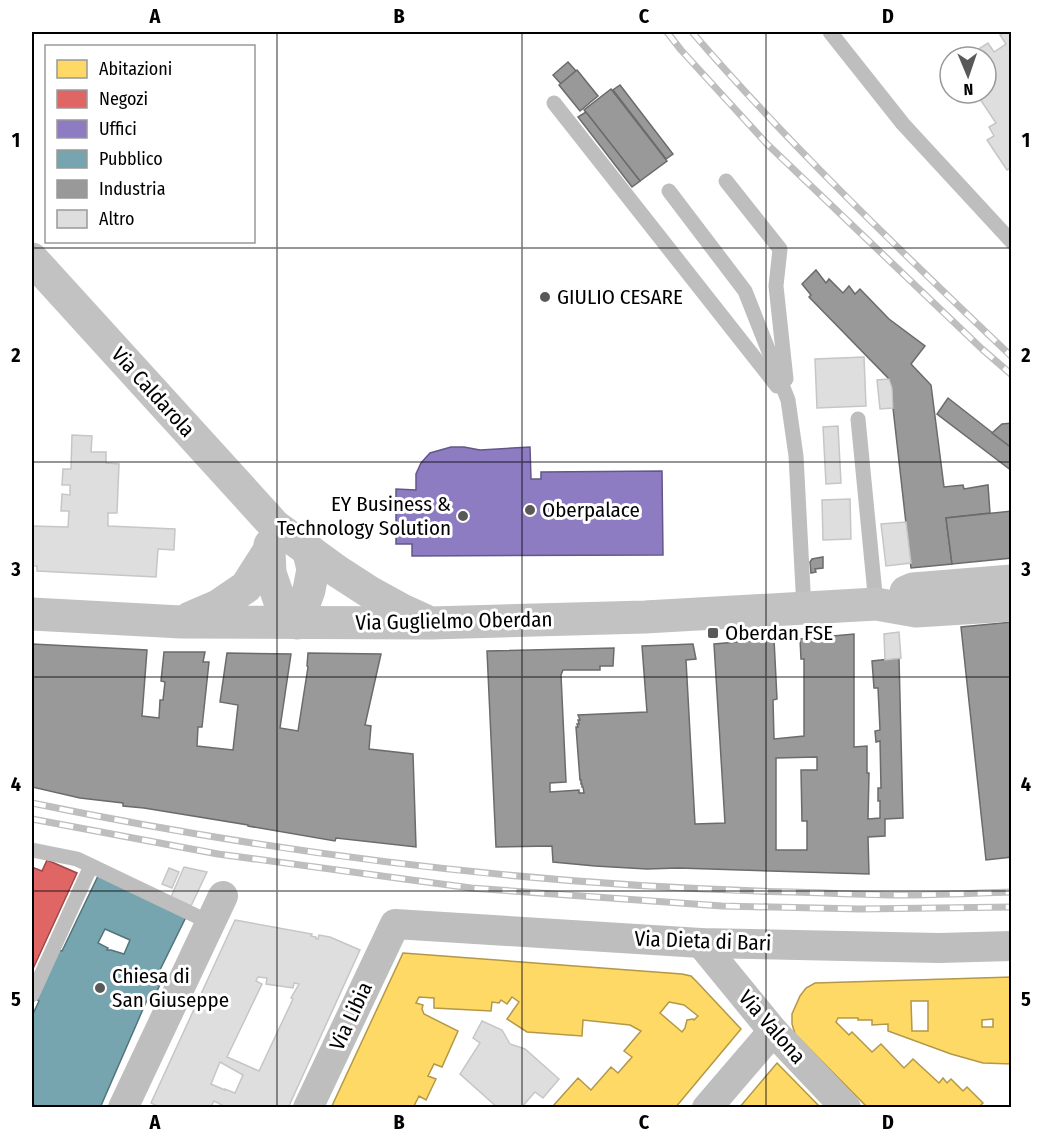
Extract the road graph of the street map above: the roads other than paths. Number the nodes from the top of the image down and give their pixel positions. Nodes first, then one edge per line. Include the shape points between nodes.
1 (830, 32) edge
2 (554, 103) dead end
3 (726, 181) dead end
4 (669, 191) dead end
5 (1011, 242) edge
6 (32, 258) edge
7 (788, 400) junction
8 (858, 419) dead end
9 (272, 538) junction
10 (308, 549) junction
11 (1011, 581) edge
12 (876, 604) junction
13 (1011, 605) edge
14 (804, 609) junction
15 (32, 614) edge
16 (181, 622) junction
17 (297, 623) junction
18 (431, 623) junction
19 (32, 850) edge
20 (91, 866) junction
21 (217, 909) joint
22 (395, 924) joint
23 (701, 943) junction
24 (1011, 946) edge
25 (32, 995) edge
26 (773, 1031) junction
27 (123, 1107) edge
28 (308, 1107) edge
29 (707, 1107) edge
30 (846, 1107) edge

1 - 5 lane via 903,124
2 - 7 lane
3 - 7 lane via 780,249 776,286
4 - 7 lane via 745,291
6 - 9 main road, Via Caldarola
7 - 14 lane via 796,456
8 - 12 lane
9 - 10 main road, Via Caldarola
9 - 16 main road via 246,587 218,606
9 - 17 main road via 270,573 281,605
10 - 17 main road via 313,569
10 - 18 main road, Via Caldarola via 371,593
11 - 12 main road, Via Guglielmo Oberdan via 913,589
12 - 13 main road, Via Guglielmo Oberdan via 916,611
12 - 14 main road, Via Guglielmo Oberdan
14 - 18 main road, Via Guglielmo Oberdan
15 - 16 main road, Via Guglielmo Oberdan
16 - 17 main road, Via Guglielmo Oberdan
17 - 18 main road, Via Guglielmo Oberdan
19 - 20 lane
20 - 21 lane
20 - 25 lane
21 - 27 street
22 - 23 street, Via Dieta di Bari
22 - 28 street, Via Libia
23 - 24 street, Via Dieta di Bari
23 - 26 street, Via Valona
26 - 29 street
26 - 30 street, Via Valona

